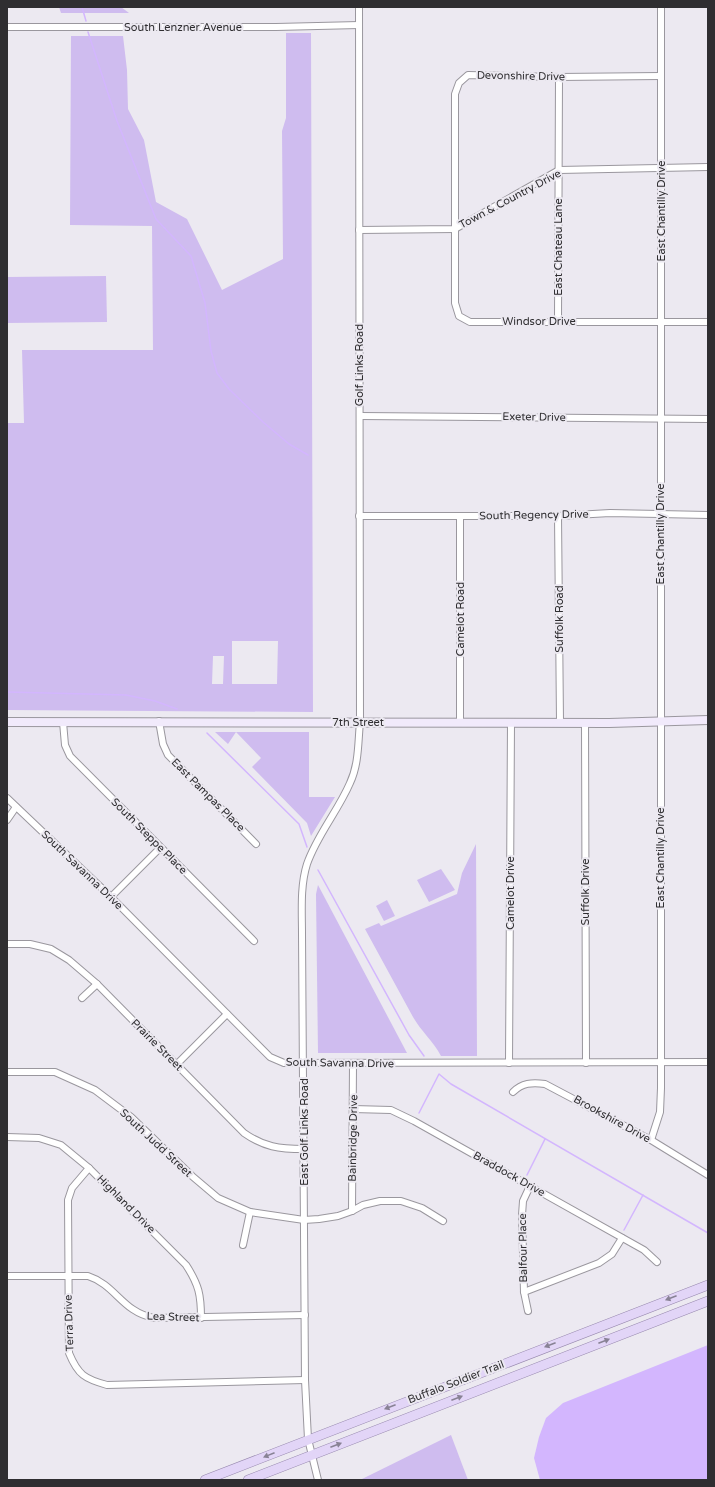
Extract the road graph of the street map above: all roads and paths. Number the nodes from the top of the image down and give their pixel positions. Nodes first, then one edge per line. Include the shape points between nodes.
1 (359, 7) edge
2 (661, 7) edge
3 (359, 25) junction
4 (7, 27) edge
5 (661, 76) junction
6 (559, 77) junction
7 (708, 168) edge
8 (661, 169) junction
9 (559, 170) junction
10 (455, 229) junction
11 (359, 230) junction
12 (558, 321) junction
13 (661, 321) junction
14 (708, 322) edge
15 (360, 416) junction
16 (660, 419) junction
17 (708, 419) edge
18 (660, 514) junction
19 (708, 515) edge
20 (360, 516) junction
21 (460, 516) junction
22 (558, 516) junction
23 (708, 720) edge
24 (159, 721) junction
25 (7, 722) edge
26 (63, 722) junction
27 (360, 722) junction
28 (460, 722) junction
29 (511, 722) junction
30 (560, 722) junction
31 (585, 722) junction
32 (660, 722) junction
33 (7, 798) edge
34 (16, 807) junction
35 (7, 820) edge
36 (256, 844) dead end
37 (160, 848) junction
38 (111, 897) junction
39 (254, 941) dead end
40 (7, 944) edge
41 (96, 984) junction
42 (82, 998) dead end
43 (227, 1014) junction
44 (660, 1062) junction
45 (708, 1062) edge
46 (509, 1063) junction
47 (586, 1063) junction
48 (303, 1064) junction
49 (353, 1064) junction
50 (176, 1065) junction
51 (7, 1072) edge
52 (513, 1092) dead end
53 (353, 1109) junction
54 (7, 1137) edge
55 (651, 1140) junction
56 (304, 1149) junction
57 (89, 1168) junction
58 (708, 1175) edge
59 (530, 1186) junction
60 (352, 1211) junction
61 (250, 1212) junction
62 (304, 1220) junction
63 (443, 1221) dead end
64 (622, 1238) junction
65 (242, 1245) dead end
66 (658, 1262) dead end
67 (7, 1276) edge
68 (68, 1276) junction
69 (708, 1285) edge
70 (524, 1292) junction
71 (708, 1301) edge
72 (528, 1311) dead end
73 (305, 1315) junction
74 (201, 1318) junction
75 (305, 1380) junction
76 (308, 1439) junction
77 (312, 1455) junction
78 (205, 1480) edge
79 (248, 1480) edge
80 (318, 1480) edge

1 - 3 street, Golf Links Road
2 - 5 street, East Chantilly Drive
3 - 4 street, South Lenzner Avenue
3 - 11 street, Golf Links Road
5 - 6 street, Devonshire Drive
5 - 8 street, East Chantilly Drive
6 - 9 street, East Chateau Lane
6 - 10 street, Devonshire Drive via 468,75 459,83 455,94
7 - 8 street, Town & Country Drive
8 - 9 street, Town & Country Drive
8 - 13 street, East Chantilly Drive
9 - 10 street, Town & Country Drive
9 - 12 street, East Chateau Lane
10 - 11 street, Town & Country Drive
10 - 12 street, Windsor Drive via 455,303 459,316 470,322
11 - 15 street, Golf Links Road
12 - 13 street, Windsor Drive
13 - 14 street, Windsor Drive
13 - 16 street, East Chantilly Drive
15 - 16 street, Exeter Drive
15 - 20 street, Golf Links Road
16 - 17 street, Exeter Drive
16 - 18 street, East Chantilly Drive
18 - 19 street, South Regency Drive
18 - 22 street, South Regency Drive
18 - 32 street, East Chantilly Drive
20 - 21 street, South Regency Drive
20 - 27 street, Golf Links Road
21 - 22 street, South Regency Drive
21 - 28 street, Camelot Road
22 - 30 street, Suffolk Road
23 - 32 main road, 7th Street
24 - 26 main road, 7th Street
24 - 27 main road, 7th Street
24 - 36 street, East Pampas Place via 163,744 168,755
25 - 26 main road, 7th Street
26 - 37 street, South Steppe Place via 65,744 70,756
27 - 28 main road, 7th Street
27 - 48 street, East Golf Links Road via 358,756 351,782 315,846 307,866 303,891 302,934
28 - 29 main road, 7th Street
29 - 30 main road, 7th Street
29 - 46 street, Camelot Drive
30 - 31 main road, 7th Street
31 - 32 main road, 7th Street
31 - 47 street, Suffolk Drive
32 - 44 street, East Chantilly Drive
33 - 34 street, South Savanna Drive
34 - 35 street
34 - 38 street, South Savanna Drive
37 - 38 street
37 - 39 street, South Steppe Place
38 - 43 street, South Savanna Drive
40 - 41 street, Prairie Street via 30,944 51,949 69,960
41 - 42 street
41 - 50 street, Prairie Street
43 - 48 street, South Savanna Drive via 270,1057 284,1063
43 - 50 street
44 - 45 street, South Savanna Drive
44 - 47 street, South Savanna Drive
44 - 55 street, East Chantilly Drive via 660,1112
46 - 47 street, South Savanna Drive
46 - 49 street, South Savanna Drive
48 - 49 street, South Savanna Drive
48 - 56 street, East Golf Links Road
49 - 53 street, Bainbridge Drive
50 - 56 street, Prairie Street via 244,1133 259,1143 283,1149
51 - 61 street, South Judd Street via 55,1072 95,1090 131,1117 218,1198
52 - 55 street, Brookshire Drive via 519,1086 535,1082 545,1084
53 - 59 street, Braddock Drive via 382,1109 400,1114
53 - 60 street, Bainbridge Drive
54 - 57 street, Highland Drive via 39,1138 61,1145
55 - 58 street, Brookshire Drive
56 - 62 street, East Golf Links Road
57 - 68 street, Terra Drive via 72,1188 68,1200
57 - 74 street, Highland Drive via 186,1264 201,1294
59 - 64 street, Braddock Drive
59 - 70 street, Balfour Place via 523,1201 522,1215
60 - 62 street, South Judd Street via 338,1216
60 - 63 street, South Judd Street via 380,1201 401,1201 422,1208
61 - 62 street, South Judd Street
61 - 65 street
62 - 73 street, East Golf Links Road
64 - 66 street, Braddock Drive via 644,1250
64 - 70 street via 612,1254 599,1263
67 - 68 street, Lea Street
68 - 74 street, Lea Street via 88,1276 99,1280 141,1316
68 - 75 street, Terra Drive via 69,1353 75,1369 92,1381 107,1385
69 -> 76 main road, Buffalo Soldier Trail
70 - 72 street, Balfour Place
77 -> 71 main road, Buffalo Soldier Trail
73 - 74 street, Lea Street
73 - 75 street, East Golf Links Road
75 - 76 street, East Golf Links Road
76 - 77 street, East Golf Links Road
76 -> 78 main road, Buffalo Soldier Trail
77 - 79 main road, Buffalo Soldier Trail
77 - 80 street, East Golf Links Road

